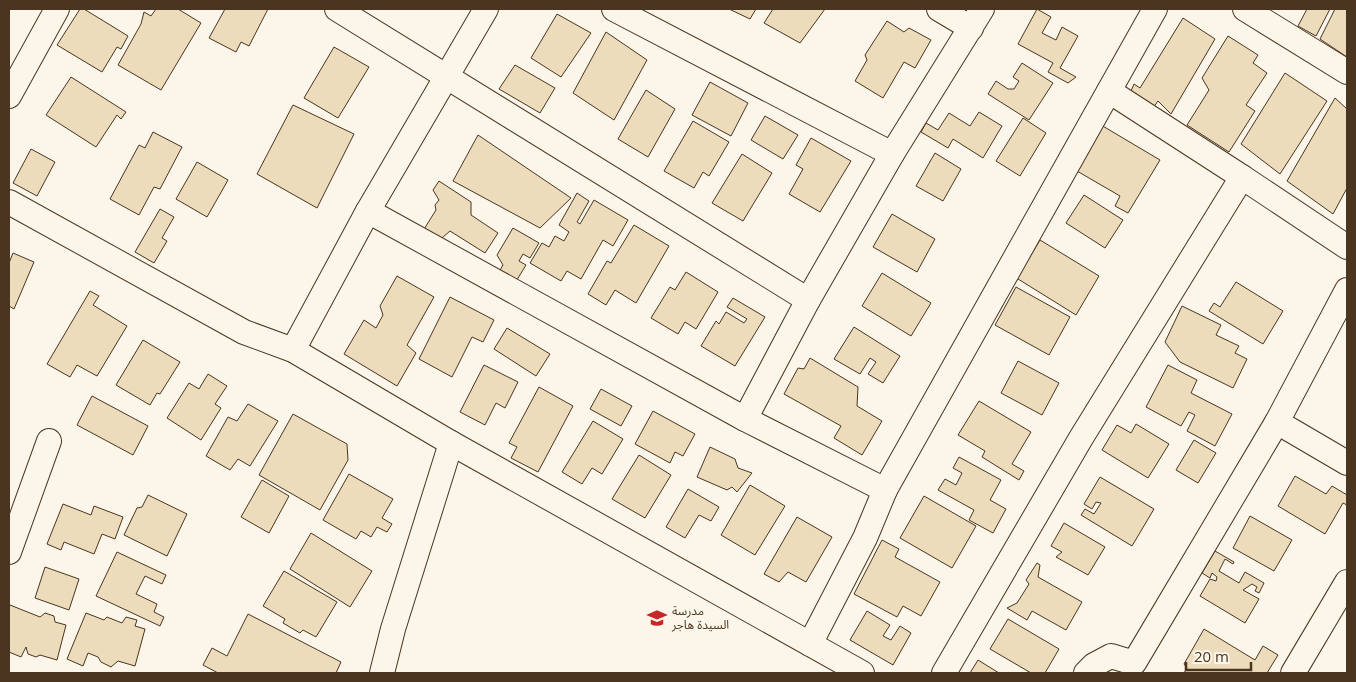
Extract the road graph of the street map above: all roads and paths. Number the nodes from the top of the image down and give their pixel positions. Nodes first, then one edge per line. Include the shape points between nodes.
1 (57, 9) edge
2 (337, 9) edge
3 (486, 9) edge
4 (614, 9) edge
5 (939, 9) edge
6 (1155, 9) edge
7 (1246, 9) edge
8 (976, 18) edge
9 (1347, 72) edge
10 (448, 76) junction
11 (1109, 91) junction
12 (9, 96) edge
13 (892, 154) junction
14 (1242, 177) junction
15 (9, 202) edge
16 (368, 212) junction
17 (1347, 247) edge
18 (1347, 290) edge
19 (808, 300) junction
20 (293, 350) junction
21 (745, 419) junction
22 (1277, 422) junction
23 (49, 441) dead end
24 (451, 443) junction
25 (1347, 463) edge
26 (885, 490) junction
27 (9, 552) edge
28 (1347, 582) edge
29 (1341, 607) edge
30 (810, 644) junction
31 (1143, 668) edge
32 (382, 673) edge
33 (862, 673) edge
34 (944, 673) edge
35 (1086, 673) edge
36 (1293, 673) edge

1 - 12 street
2 - 10 street
3 - 10 street
4 - 13 street
5 - 8 street
6 - 11 street
7 - 9 street
8 - 13 street
10 - 16 street
10 - 19 street
11 - 14 street
11 - 26 street
13 - 19 street
14 - 17 street
14 - 34 street via 1081,438
15 - 20 street via 244,332
16 - 20 street
16 - 21 street
18 - 22 street
19 - 21 street
20 - 24 street
21 - 26 street
22 - 25 street
22 - 31 street
23 - 27 street
24 - 30 street
24 - 32 street via 392,629
26 - 30 street via 865,538
28 - 29 street
29 - 36 street
30 - 33 street
31 - 35 street via 1111,656

